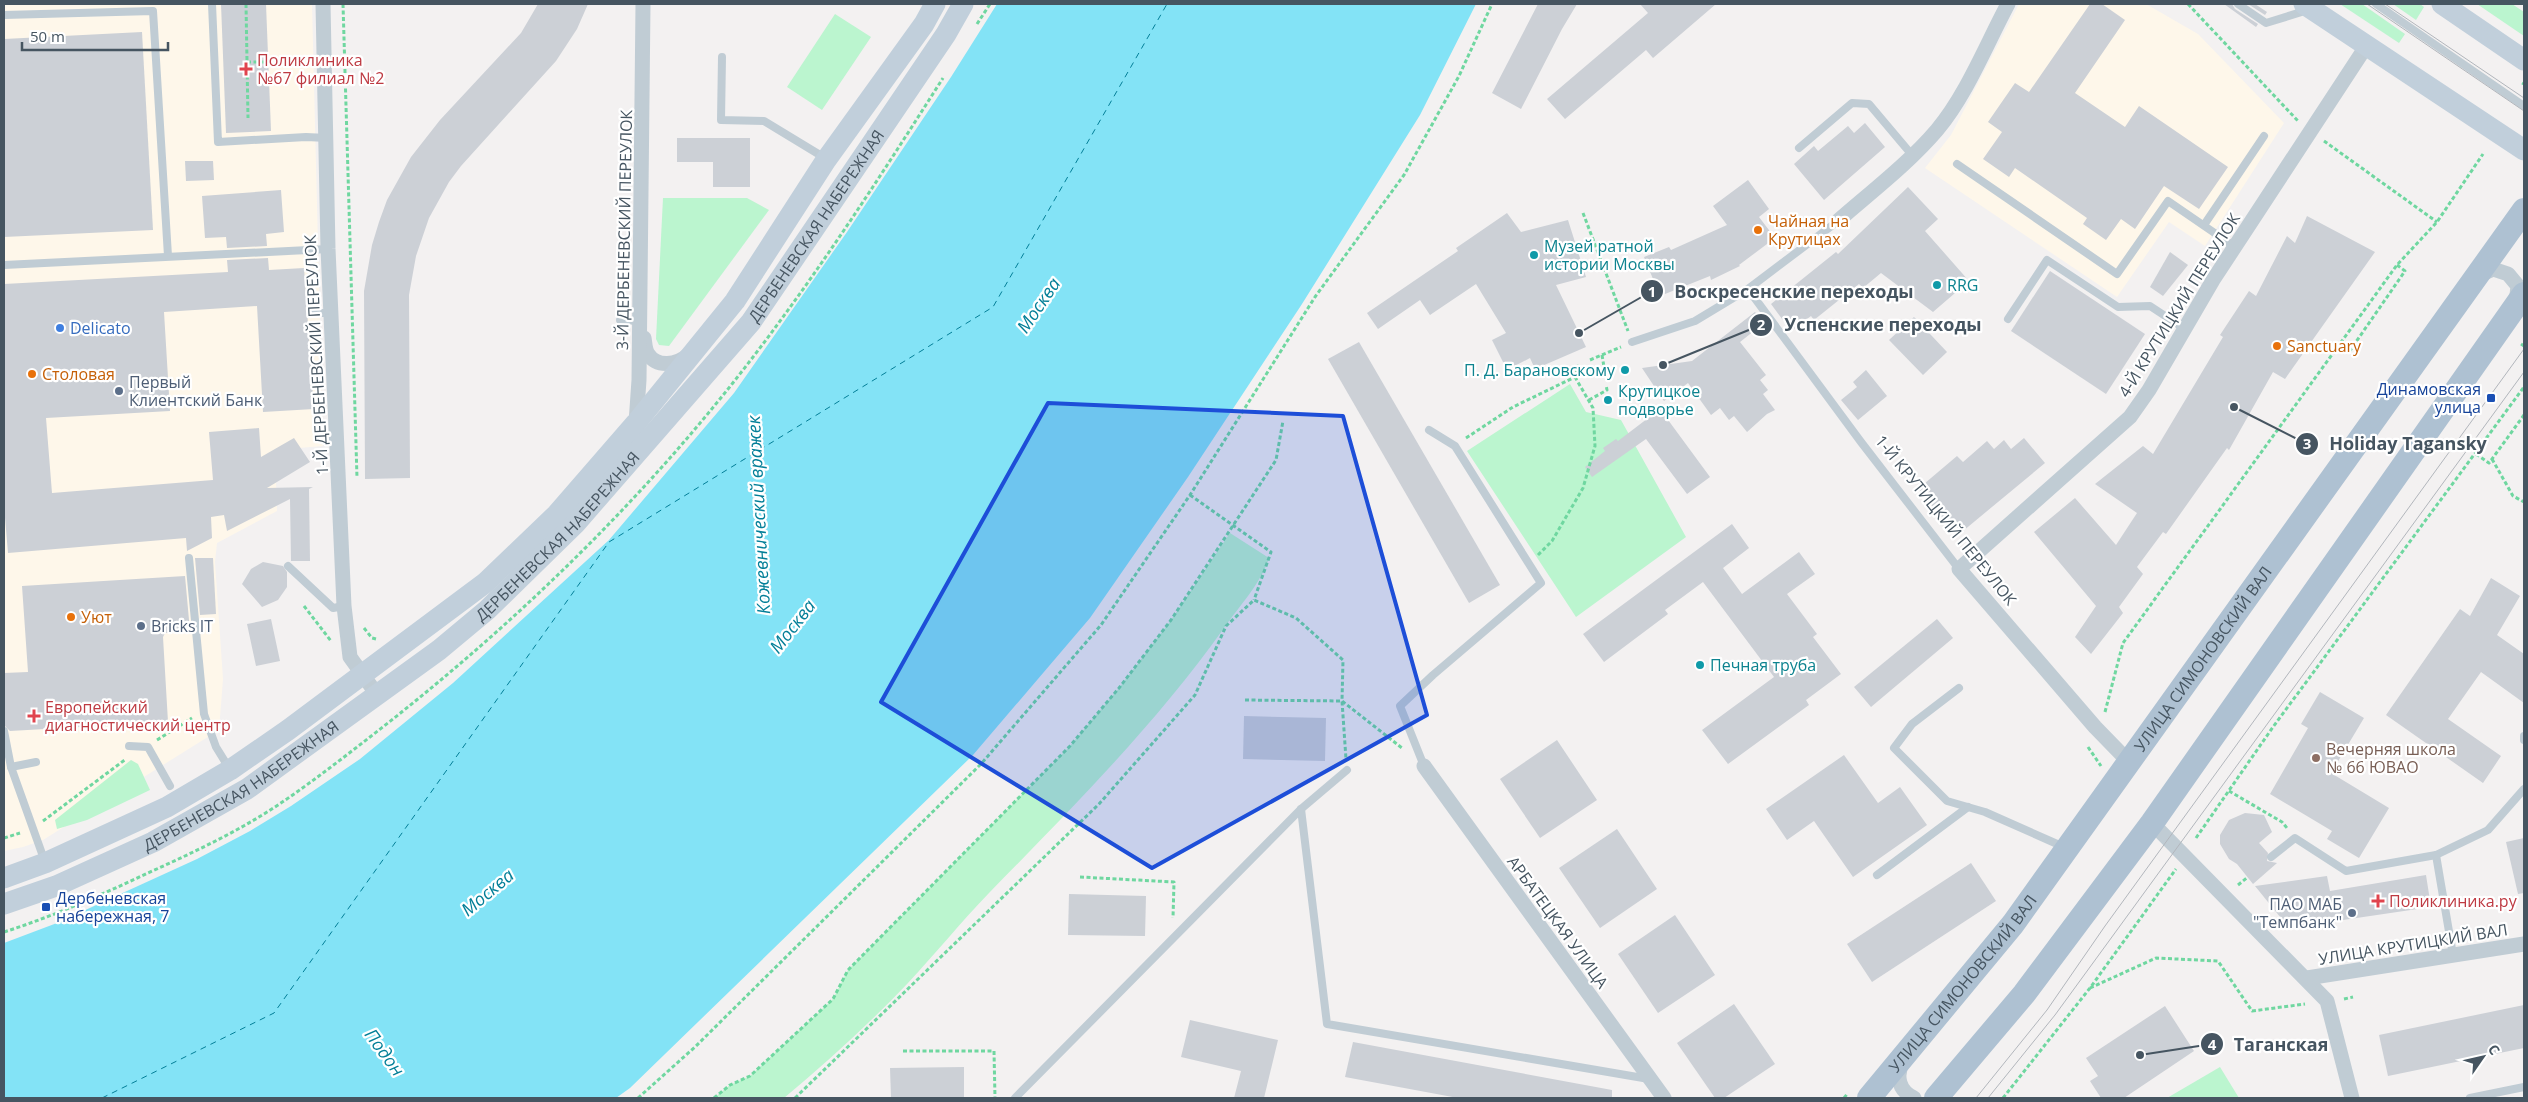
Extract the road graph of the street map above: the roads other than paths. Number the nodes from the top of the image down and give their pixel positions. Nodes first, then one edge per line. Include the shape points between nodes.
1 (212, 4) edge
2 (323, 4) edge
3 (644, 4) edge
4 (935, 4) edge
5 (963, 4) edge
6 (2008, 4) edge
7 (2238, 4) edge
8 (2376, 4) edge
9 (2442, 4) edge
10 (2308, 6) edge
11 (4, 15) edge
12 (2367, 45) junction
13 (722, 57) dead end
14 (2524, 60) edge
15 (2524, 106) edge
16 (2264, 136) dead end
17 (327, 138) junction
18 (1800, 148) dead end
19 (2524, 150) edge
20 (1912, 155) junction
21 (826, 160) junction
22 (1957, 164) dead end
23 (2524, 210) edge
24 (1838, 221) joint
25 (2204, 225) junction
26 (2235, 247) junction
27 (328, 249) junction
28 (168, 256) junction
29 (4, 265) edge
30 (2476, 278) junction
31 (1748, 289) junction
32 (2520, 300) edge
33 (314, 313) dead end
34 (332, 313) junction
35 (2008, 319) dead end
36 (620, 320) dead end
37 (640, 321) junction
38 (2185, 329) junction
39 (1632, 342) road end
40 (696, 350) junction
41 (636, 423) junction
42 (1429, 430) dead end
43 (635, 457) junction
44 (189, 558) dead end
45 (288, 566) dead end
46 (1959, 569) junction
47 (344, 606) junction
48 (362, 676) junction
49 (1959, 688) dead end
50 (378, 696) junction
51 (4, 731) edge
52 (2524, 736) edge
53 (2524, 740) edge
54 (129, 746) dead end
55 (36, 762) dead end
56 (2130, 763) junction
57 (1424, 766) joint
58 (11, 767) junction
59 (230, 770) junction
60 (1346, 770) road end
61 (170, 786) dead end
62 (2524, 789) edge
63 (1968, 807) junction
64 (1301, 809) junction
65 (2152, 823) junction
66 (2068, 849) junction
67 (2436, 855) junction
68 (2271, 857) dead end
69 (45, 863) junction
70 (1877, 875) dead end
71 (4, 878) edge
72 (4, 904) edge
73 (2524, 944) edge
74 (2454, 955) junction
75 (2307, 978) junction
76 (1908, 1053) junction
77 (1651, 1080) junction
78 (2524, 1087) edge
79 (1942, 1092) edge
80 (1859, 1095) edge
81 (1015, 1098) edge
82 (1664, 1098) edge
83 (1914, 1098) edge
84 (1927, 1098) edge
85 (2352, 1098) edge
86 (2470, 1098) edge

1 - 17 lane via 218,142
2 - 17 street, 1-Й ДЕРБЕНЕВСКИЙ ПЕРЕУЛОК
3 - 37 street, 3-Й ДЕРБЕНЕВСКИЙ ПЕРЕУЛОК
4 - 21 main road, ДЕРБЕНЕВСКАЯ НАБЕРЕЖНАЯ
5 - 43 main road, ДЕРБЕНЕВСКАЯ НАБЕРЕЖНАЯ via 751,322
6 - 20 street via 1938,130
7 - 10 lane via 2266,23
8 - 15 lane
9 - 14 main road
10 - 12 main road
11 - 28 lane via 153,11
12 - 19 main road
12 - 26 street, 4-Й КРУТИЦКИЙ ПЕРЕУЛОК
13 - 21 lane via 721,120 764,121
16 - 25 lane
17 - 27 street, 1-Й ДЕРБЕНЕВСКИЙ ПЕРЕУЛОК
18 - 20 lane via 1852,103 1869,104
20 - 24 street
21 - 40 main road, ДЕРБЕНЕВСКАЯ НАБЕРЕЖНАЯ via 735,301
22 - 25 lane via 2117,274 2168,201
23 - 30 main road, УЛИЦА СИМОНОВСКИЙ ВАЛ
24 - 31 lane
25 - 26 lane
26 - 38 street, 4-Й КРУТИЦКИЙ ПЕРЕУЛОК
27 - 28 lane
27 - 34 street, 1-Й ДЕРБЕНЕВСКИЙ ПЕРЕУЛОК
28 - 29 lane
30 - 32 street via 2493,269 2508,274 2518,286
30 - 56 main road, УЛИЦА СИМОНОВСКИЙ ВАЛ
31 - 39 lane via 1695,321
31 - 46 lane, 1-Й КРУТИЦКИЙ ПЕРЕУЛОК
32 - 65 main road
33 - 34 lane
34 - 47 street, 1-Й ДЕРБЕНЕВСКИЙ ПЕРЕУЛОК
35 - 38 lane via 2047,260 2118,307 2150,306
36 - 37 lane
37 - 40 street via 647,353 658,362 673,363
37 - 41 street, 3-Й ДЕРБЕНЕВСКИЙ ПЕРЕУЛОК
38 - 46 street, 4-Й КРУТИЦКИЙ ПЕРЕУЛОК via 2130,417
40 - 41 main road, ДЕРБЕНЕВСКАЯ НАБЕРЕЖНАЯ
41 - 43 street, 3-Й ДЕРБЕНЕВСКИЙ ПЕРЕУЛОК
41 - 48 main road, ДЕРБЕНЕВСКАЯ НАБЕРЕЖНАЯ via 557,514 485,583
42 - 57 lane via 1455,446 1541,583 1400,706
43 - 50 main road, ДЕРБЕНЕВСКАЯ НАБЕРЕЖНАЯ via 575,524 487,610
44 - 59 lane via 204,714 216,747
45 - 47 lane via 333,608
46 - 56 street, 1-Й КРУТИЦКИЙ ПЕРЕУЛОК
47 - 48 street, 1-Й ДЕРБЕНЕВСКИЙ ПЕРЕУЛОК via 350,657
48 - 50 street, 1-Й ДЕРБЕНЕВСКИЙ ПЕРЕУЛОК
48 - 59 main road, ДЕРБЕНЕВСКАЯ НАБЕРЕЖНАЯ
49 - 63 lane via 1912,724 1894,748 1947,801
50 - 72 main road, ДЕРБЕНЕВСКАЯ НАБЕРЕЖНАЯ via 247,789 153,842 56,886
51 - 58 lane
52 - 53 lane
54 - 61 lane via 148,746
55 - 58 lane
56 - 66 main road, УЛИЦА СИМОНОВСКИЙ ВАЛ
57 - 77 street, АРБАТЕЦКАЯ УЛИЦА
58 - 69 lane
59 - 69 main road, ДЕРБЕНЕВСКАЯ НАБЕРЕЖНАЯ via 167,807
60 - 64 lane
62 - 67 lane via 2488,830
63 - 66 lane
63 - 70 lane
64 - 77 lane via 1327,1024
64 - 81 lane
65 - 75 street
65 - 79 main road via 2024,994
66 - 76 main road, УЛИЦА СИМОНОВСКИЙ ВАЛ via 2013,924
67 - 68 lane via 2346,871 2296,838
67 - 74 lane
69 - 71 main road, ДЕРБЕНЕВСКАЯ НАБЕРЕЖНАЯ
73 - 74 street, УЛИЦА КРУТИЦКИЙ ВАЛ
74 - 75 street, УЛИЦА КРУТИЦКИЙ ВАЛ
75 - 85 street via 2328,1001
76 - 80 main road, УЛИЦА СИМОНОВСКИЙ ВАЛ
76 - 83 street via 1901,1066 1900,1086
77 - 82 street, АРБАТЕЦКАЯ УЛИЦА
78 - 86 lane
79 - 84 street

